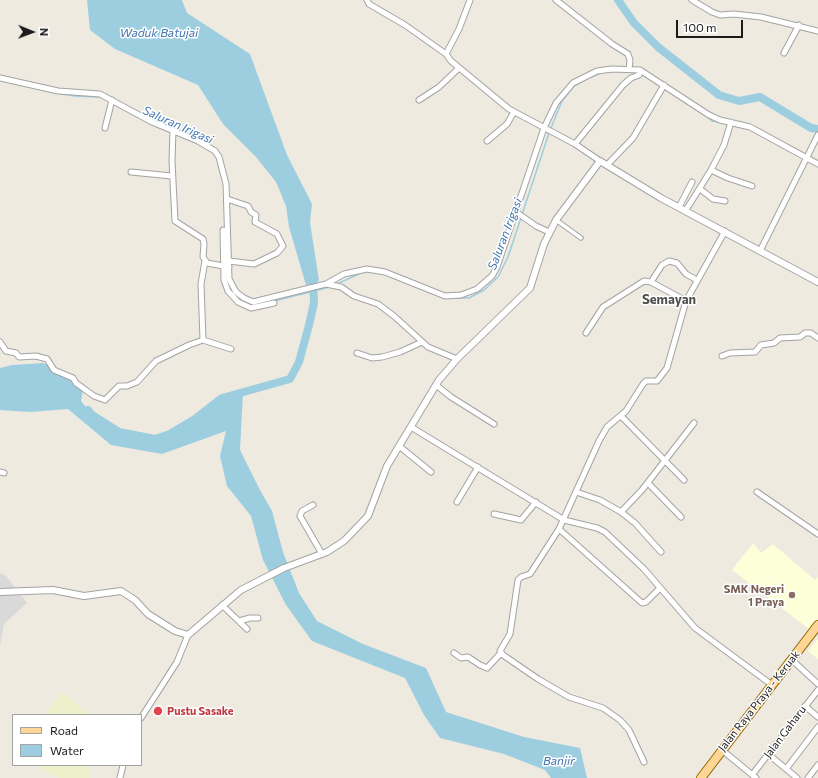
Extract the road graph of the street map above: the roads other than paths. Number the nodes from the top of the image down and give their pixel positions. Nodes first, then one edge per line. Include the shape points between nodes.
1 (367, 0) edge
2 (470, 0) edge
3 (556, 0) edge
4 (692, 0) edge
5 (798, 25) junction
6 (818, 31) edge
7 (784, 53) dead end
8 (446, 54) junction
9 (459, 68) junction
10 (629, 69) junction
11 (640, 73) junction
12 (0, 78) edge
13 (663, 87) junction
14 (418, 100) dead end
15 (111, 102) junction
16 (514, 112) junction
17 (730, 124) junction
18 (105, 128) dead end
19 (547, 129) junction
20 (173, 131) junction
21 (818, 135) edge
22 (487, 141) dead end
23 (575, 144) junction
24 (806, 160) junction
25 (600, 161) junction
26 (818, 164) edge
27 (607, 165) junction
28 (711, 170) junction
29 (131, 172) dead end
30 (172, 176) junction
31 (692, 182) dead end
32 (752, 186) dead end
33 (700, 189) junction
34 (227, 199) junction
35 (726, 202) dead end
36 (679, 207) junction
37 (686, 210) junction
38 (516, 212) junction
39 (556, 220) junction
40 (222, 230) dead end
41 (725, 231) junction
42 (549, 232) junction
43 (581, 238) dead end
44 (760, 251) junction
45 (205, 261) junction
46 (227, 265) junction
47 (697, 280) junction
48 (651, 282) junction
49 (818, 282) edge
50 (330, 285) junction
51 (686, 301) junction
52 (264, 303) junction
53 (274, 303) dead end
54 (586, 333) dead end
55 (818, 338) edge
56 (203, 340) junction
57 (0, 342) edge
58 (422, 342) junction
59 (231, 349) dead end
60 (357, 353) dead end
61 (722, 356) dead end
62 (457, 359) junction
63 (436, 385) junction
64 (621, 416) junction
65 (694, 423) dead end
66 (494, 424) dead end
67 (411, 427) junction
68 (399, 446) junction
69 (664, 461) junction
70 (478, 467) junction
71 (431, 472) dead end
72 (684, 480) dead end
73 (648, 483) junction
74 (576, 492) junction
75 (757, 492) dead end
76 (457, 502) dead end
77 (536, 502) junction
78 (313, 505) dead end
79 (621, 512) junction
80 (494, 514) dead end
81 (681, 517) dead end
82 (564, 520) junction
83 (559, 529) junction
84 (818, 534) edge
85 (661, 552) dead end
86 (322, 554) junction
87 (660, 588) junction
88 (0, 592) edge
89 (222, 605) junction
90 (258, 618) dead end
91 (239, 621) junction
92 (818, 625) edge
93 (247, 629) dead end
94 (188, 635) junction
95 (454, 653) dead end
96 (501, 653) junction
97 (792, 660) junction
98 (818, 684) edge
99 (772, 685) junction
100 (818, 690) edge
101 (805, 706) junction
102 (142, 716) edge
103 (818, 717) edge
104 (818, 727) edge
105 (722, 750) junction
106 (768, 754) junction
107 (644, 762) dead end
108 (818, 765) edge
109 (123, 766) edge
110 (786, 769) junction
111 (752, 776) edge
112 (120, 778) edge
113 (701, 778) edge
114 (797, 778) edge
115 (808, 778) edge

1 - 8 street via 369,4 406,24
2 - 8 street
3 - 10 street via 628,54
4 - 5 street via 716,14 761,17
5 - 6 street
5 - 7 street
8 - 9 street
9 - 14 street via 439,87
9 - 16 street
10 - 11 street
10 - 19 street via 597,70 573,83 556,103
11 - 13 street
11 - 23 street via 623,85
12 - 15 street via 66,93 98,94
13 - 17 street via 709,115
13 - 27 street via 633,138
15 - 18 street
15 - 20 street
16 - 19 street
16 - 22 street via 507,124
17 - 24 street via 756,130
17 - 28 street via 724,145
19 - 23 street
19 - 38 street
20 - 30 street
20 - 34 street via 198,141 217,154 226,184
21 - 24 street
23 - 25 street
24 - 26 street
24 - 44 street
25 - 27 street
25 - 39 street
27 - 36 street
28 - 32 street
28 - 33 street
29 - 30 street
30 - 45 street via 174,220 203,239
31 - 36 street
33 - 35 street via 711,198
33 - 37 street
34 - 46 street
34 - 46 street via 248,206 256,215 255,222 277,234 283,246 277,253 254,264
36 - 37 street
37 - 41 street
38 - 42 street
38 - 50 street via 495,271 488,280 468,294 445,296 385,272 367,269 344,274
39 - 42 street
39 - 43 street
40 - 46 street
41 - 44 street
41 - 47 street
42 - 62 street via 530,288
44 - 49 street
45 - 46 street via 211,265
45 - 56 street via 201,284
46 - 52 street via 230,282 240,296 250,302
47 - 48 street via 686,274 677,263 669,261 662,265
47 - 51 street
48 - 51 street
48 - 54 street via 642,282 603,307
50 - 52 street via 293,293
50 - 58 street via 382,307
51 - 64 street via 667,368 657,381 646,381 642,384
52 - 53 street
55 - 61 street via 811,333 805,333 800,337 780,338 774,344 761,345 755,352 730,353
56 - 57 street via 156,361 137,382 119,386 105,400 76,384 72,378 54,370 47,359 36,356 19,357 16,352 6,351
56 - 59 street
58 - 60 street via 382,357 372,358
58 - 62 street
62 - 63 street
63 - 66 street
63 - 67 street
64 - 69 street
64 - 74 street via 609,425 599,441
65 - 69 street
67 - 68 street
67 - 70 street
68 - 71 street
68 - 86 street via 387,466 365,521 344,541
69 - 72 street
69 - 73 street
70 - 76 street
70 - 77 street
73 - 79 street
73 - 81 street
74 - 79 street via 600,500
74 - 82 street
75 - 84 street
77 - 80 street via 521,520
77 - 82 street
78 - 86 street via 302,511 300,516
79 - 85 street via 639,527
82 - 83 street
82 - 87 street via 605,532
83 - 87 street via 642,602 646,602
83 - 96 street via 530,574 518,580 510,634 500,650
86 - 89 street via 284,568 241,590
87 - 99 street via 695,628
88 - 94 street via 53,590 88,596 121,592 135,600 148,614 175,631
89 - 91 street
89 - 94 street
90 - 91 street
91 - 93 street
92 - 97 main road, Jalan Raya Praya - Keruak
94 - 102 street via 177,662
95 - 96 street via 461,658 468,656 480,666 487,668
96 - 107 street via 569,697 603,708 620,720 629,730
97 - 98 street
97 - 99 main road, Jalan Raya Praya - Keruak
99 - 105 main road, Jalan Raya Praya - Keruak
100 - 101 street, Jalan Gaharu
101 - 103 street
101 - 106 street, Jalan Gaharu
104 - 110 street
105 - 111 street
105 - 113 main road, Jalan Raya Praya - Keruak
106 - 110 street
106 - 111 street, Jalan Gaharu
108 - 115 street
109 - 112 street
110 - 114 street

